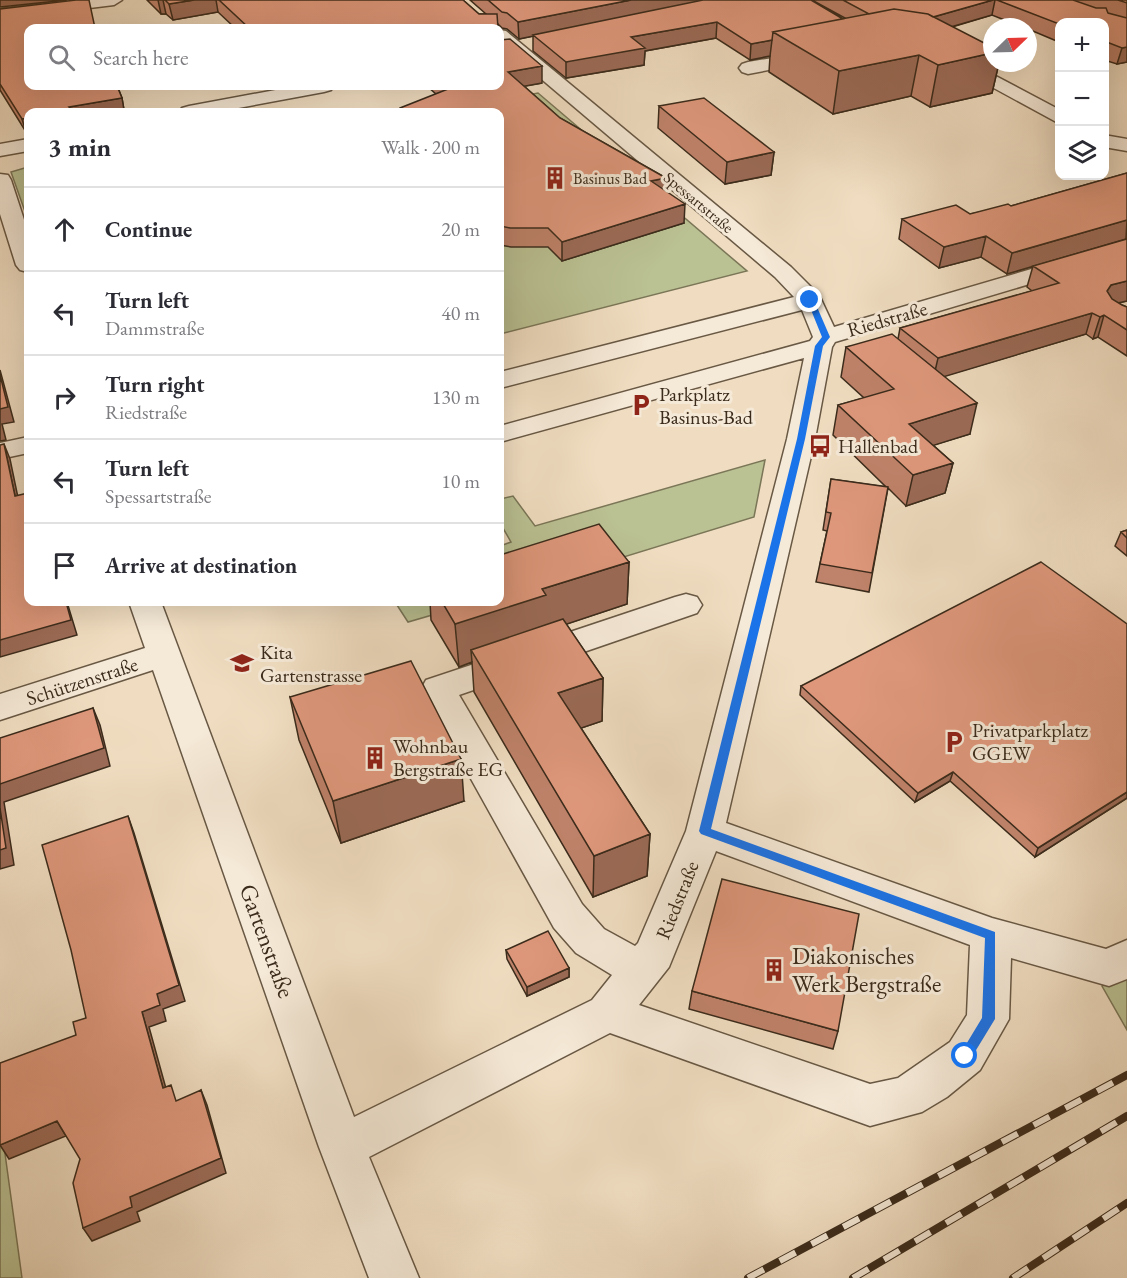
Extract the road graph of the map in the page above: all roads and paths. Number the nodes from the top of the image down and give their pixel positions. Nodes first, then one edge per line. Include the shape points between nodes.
1 (114, 0) edge
2 (0, 14) edge
3 (540, 42) edge
4 (504, 44) edge
5 (934, 48) edge
6 (827, 53) edge
7 (748, 68) edge
8 (303, 90) edge
9 (210, 108) edge
10 (1055, 116) edge
11 (1109, 142) edge
12 (1127, 145) edge
13 (24, 146) edge
14 (0, 150) edge
15 (0, 180) edge
16 (10, 243) edge
17 (1127, 248) edge
18 (24, 260) edge
19 (810, 300) junction
20 (823, 341) junction
21 (504, 380) edge
22 (504, 433) edge
23 (24, 446) edge
24 (0, 451) edge
25 (686, 605) dead end
26 (146, 606) edge
27 (164, 654) junction
28 (0, 707) edge
29 (705, 831) junction
30 (991, 936) junction
31 (1127, 958) edge
32 (641, 971) junction
33 (607, 1013) junction
34 (342, 1147) junction
35 (394, 1278) edge

1 - 2 street
3 - 4 street
4 - 19 street, Spessartstraße via 783,272
5 - 10 street
6 - 7 street
8 - 9 street
11 - 12 street
13 - 14 street
15 - 16 street
16 - 18 street
17 - 20 street, Riedstraße
19 - 20 street, Spessartstraße
19 - 21 street
20 - 22 street
20 - 29 street, Riedstraße
23 - 24 street
25 - 32 street via 438,689 568,916 590,941
26 - 27 street, Gartenstraße
27 - 28 street, Schützenstraße
27 - 34 street, Gartenstraße
29 - 30 street
29 - 32 street, Riedstraße via 654,954
30 - 31 street via 1109,968
30 - 33 street via 988,1019 965,1056 906,1097 870,1105
32 - 33 street, Riedstraße
33 - 34 street, Riedstraße
34 - 35 street, Gartenstraße

